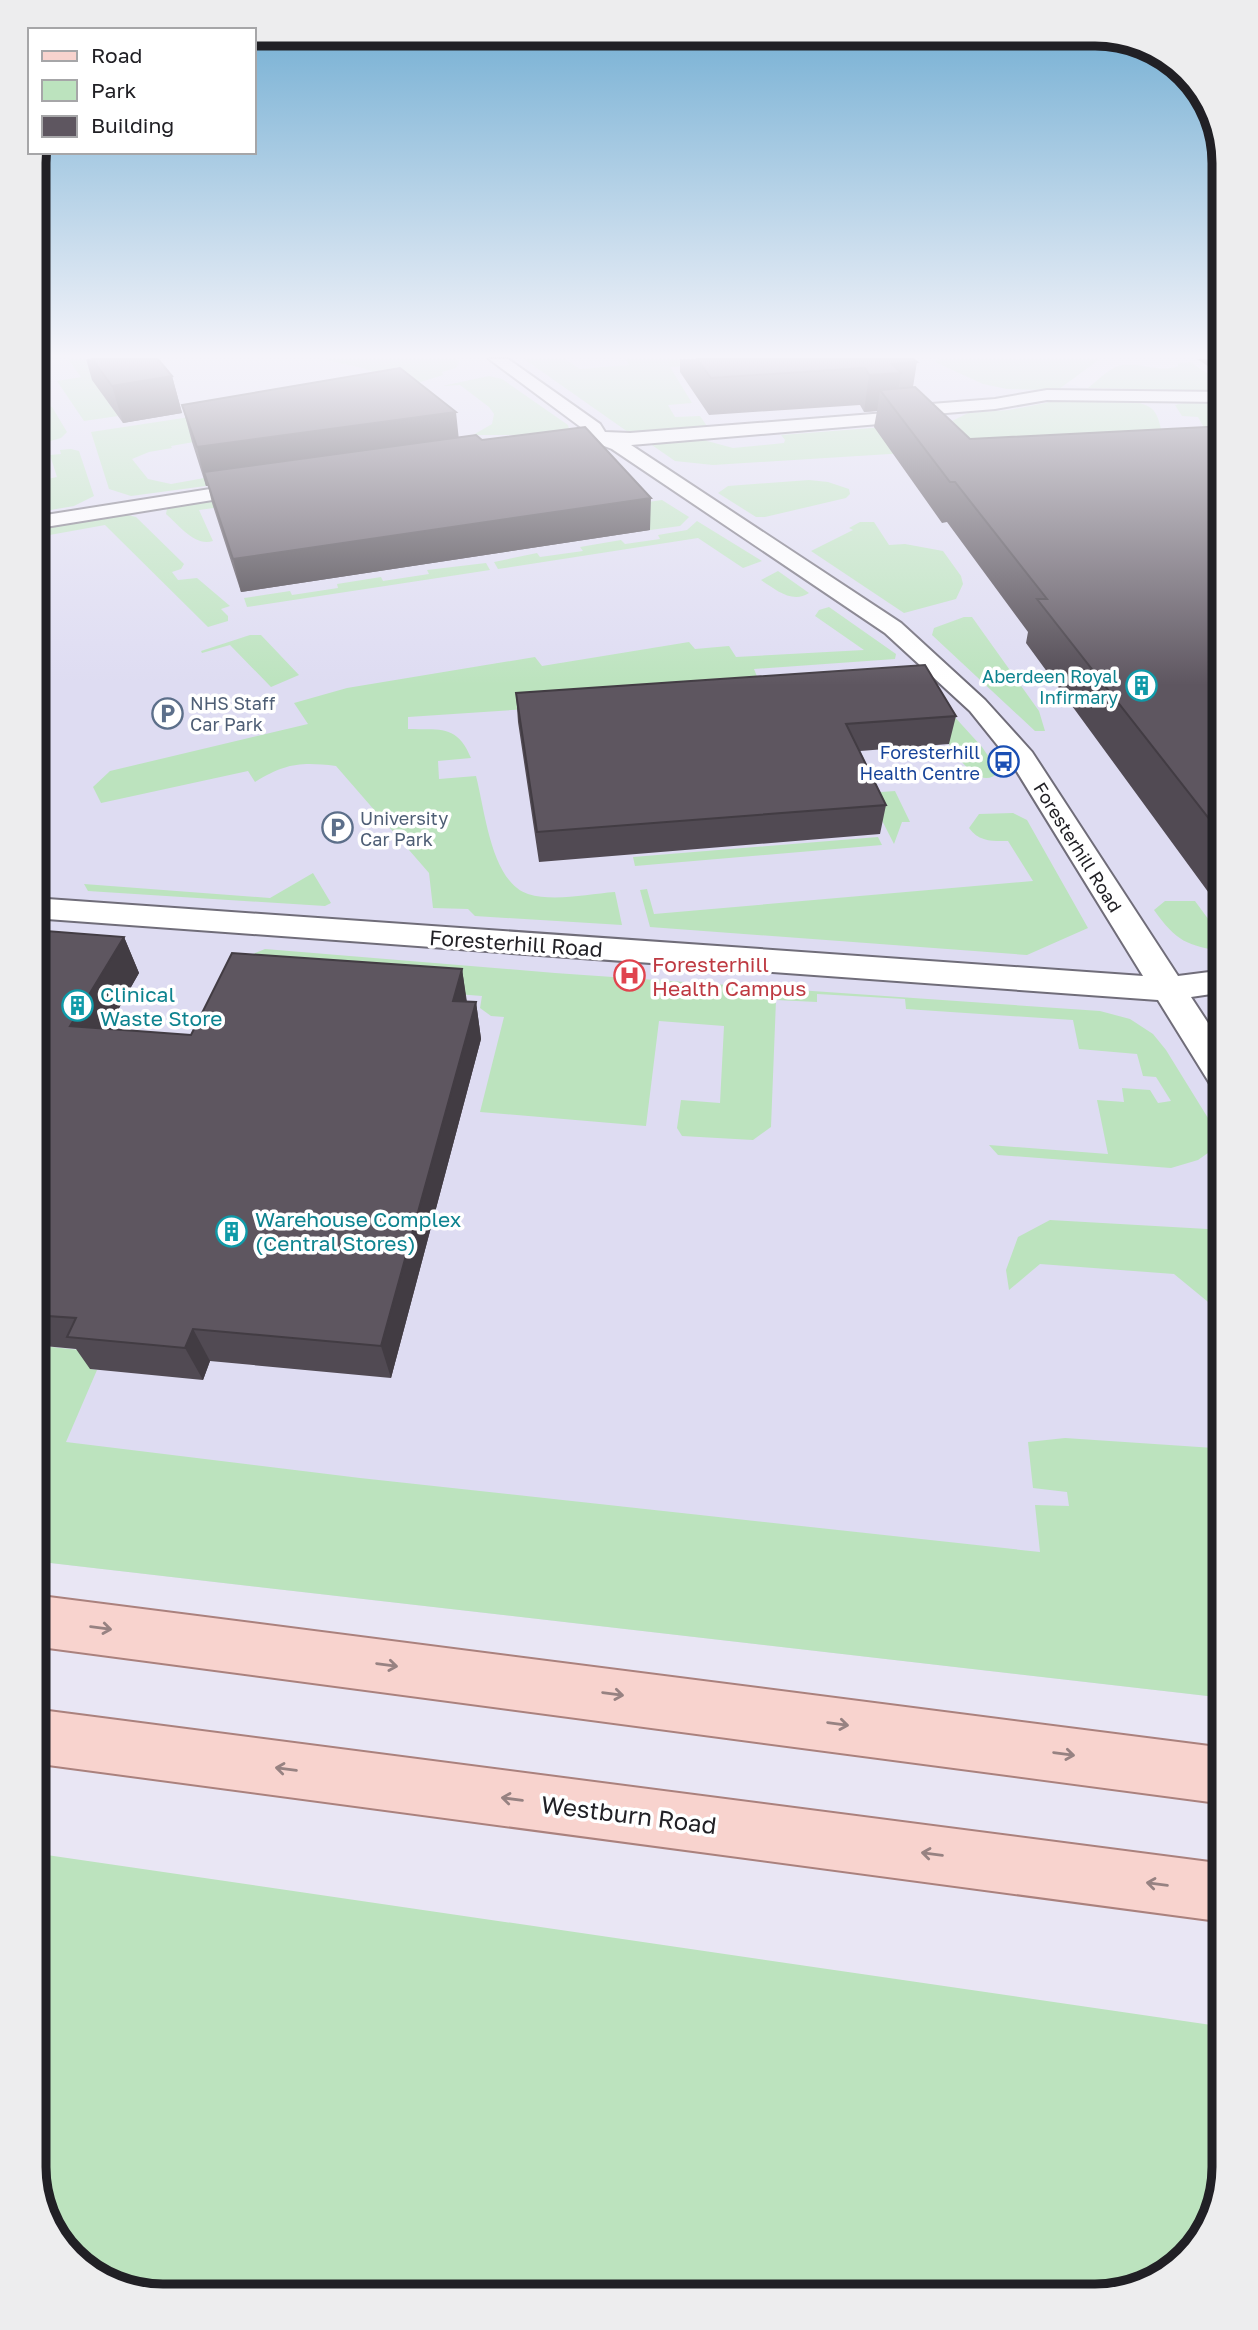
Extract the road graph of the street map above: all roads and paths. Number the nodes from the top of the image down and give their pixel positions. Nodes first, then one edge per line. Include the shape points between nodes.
1 (655, 468) edge
2 (278, 484) edge
3 (46, 521) edge
4 (46, 909) edge
5 (1212, 983) edge
6 (1166, 989) junction
7 (1212, 1058) edge
8 (46, 1622) edge
9 (46, 1738) edge
10 (1212, 1774) edge
11 (1212, 1891) edge

1 - 6 street, Foresterhill Road via 866,609 937,666 979,708 1022,758
2 - 3 street
4 - 6 street, Foresterhill Road
5 - 6 street
6 - 7 street, Foresterhill Road
8 -> 10 main road
11 -> 9 main road, Westburn Road

